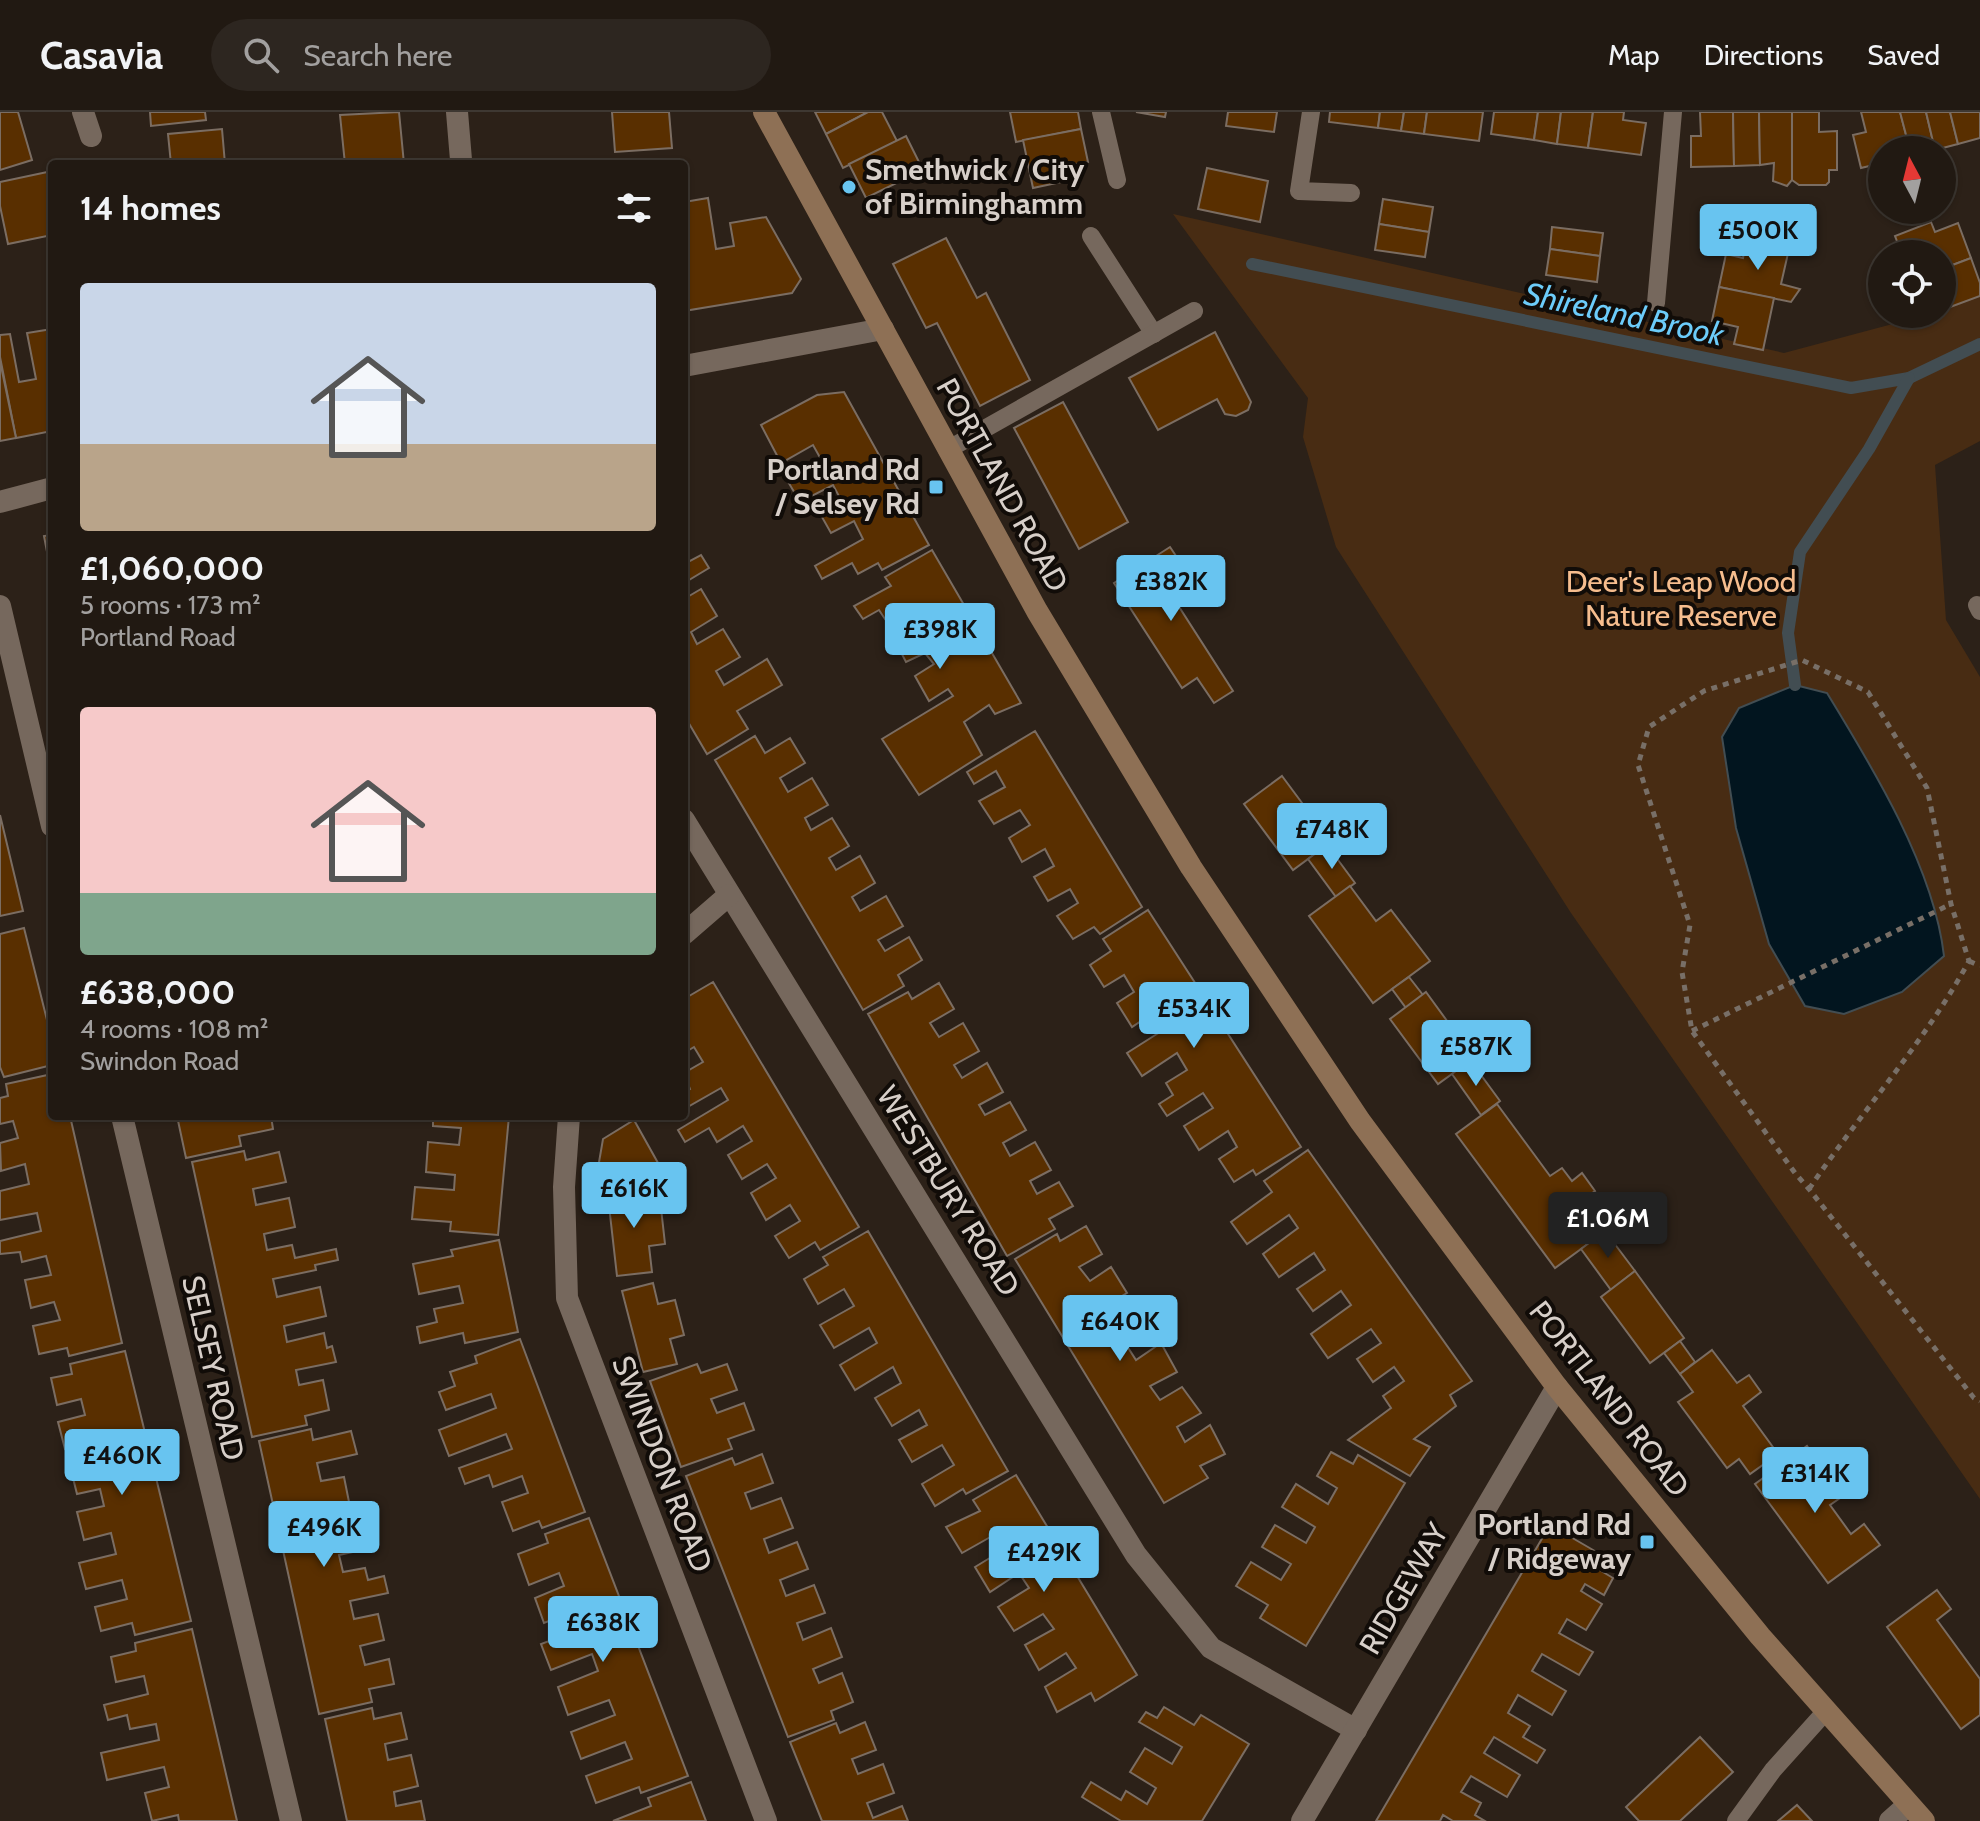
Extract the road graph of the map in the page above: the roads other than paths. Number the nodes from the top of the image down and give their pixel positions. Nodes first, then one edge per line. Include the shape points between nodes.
1 (83, 112) edge
2 (457, 112) edge
3 (764, 112) edge
4 (1101, 112) edge
5 (1311, 112) edge
6 (1673, 112) edge
7 (91, 136) dead end
8 (461, 160) dead end
9 (1117, 180) dead end
10 (1351, 193) dead end
11 (1091, 236) dead end
12 (1656, 303) dead end
13 (1194, 311) dead end
14 (883, 329) junction
15 (1154, 334) junction
16 (688, 365) edge
17 (947, 450) junction
18 (48, 489) edge
19 (0, 502) edge
20 (0, 606) edge
21 (48, 809) edge
22 (688, 827) edge
23 (729, 895) junction
24 (688, 931) edge
25 (123, 1120) edge
26 (569, 1120) edge
27 (1557, 1387) junction
28 (1826, 1711) junction
29 (1356, 1730) junction
30 (1916, 1813) edge
31 (291, 1821) edge
32 (766, 1821) edge
33 (1302, 1821) edge
34 (1736, 1821) edge
35 (1890, 1821) edge

1 - 7 street
2 - 8 street
3 - 14 main road, PORTLAND ROAD
4 - 9 lane
5 - 10 lane via 1299,191
6 - 12 lane
11 - 15 lane
13 - 15 lane
14 - 16 street
14 - 17 main road, PORTLAND ROAD
15 - 17 lane
17 - 27 main road, PORTLAND ROAD via 1191,867 1360,1121
18 - 19 street
20 - 21 street
22 - 23 street, WESTBURY ROAD
23 - 24 street
23 - 29 street, WESTBURY ROAD via 1136,1555 1211,1648
25 - 31 street, SELSEY ROAD
26 - 32 street, SWINDON ROAD via 564,1187 567,1298
27 - 28 main road, PORTLAND ROAD
27 - 29 street, RIDGEWAY
28 - 30 main road, PORTLAND ROAD
28 - 34 lane
29 - 33 street, RIDGEWAY
30 - 35 street

